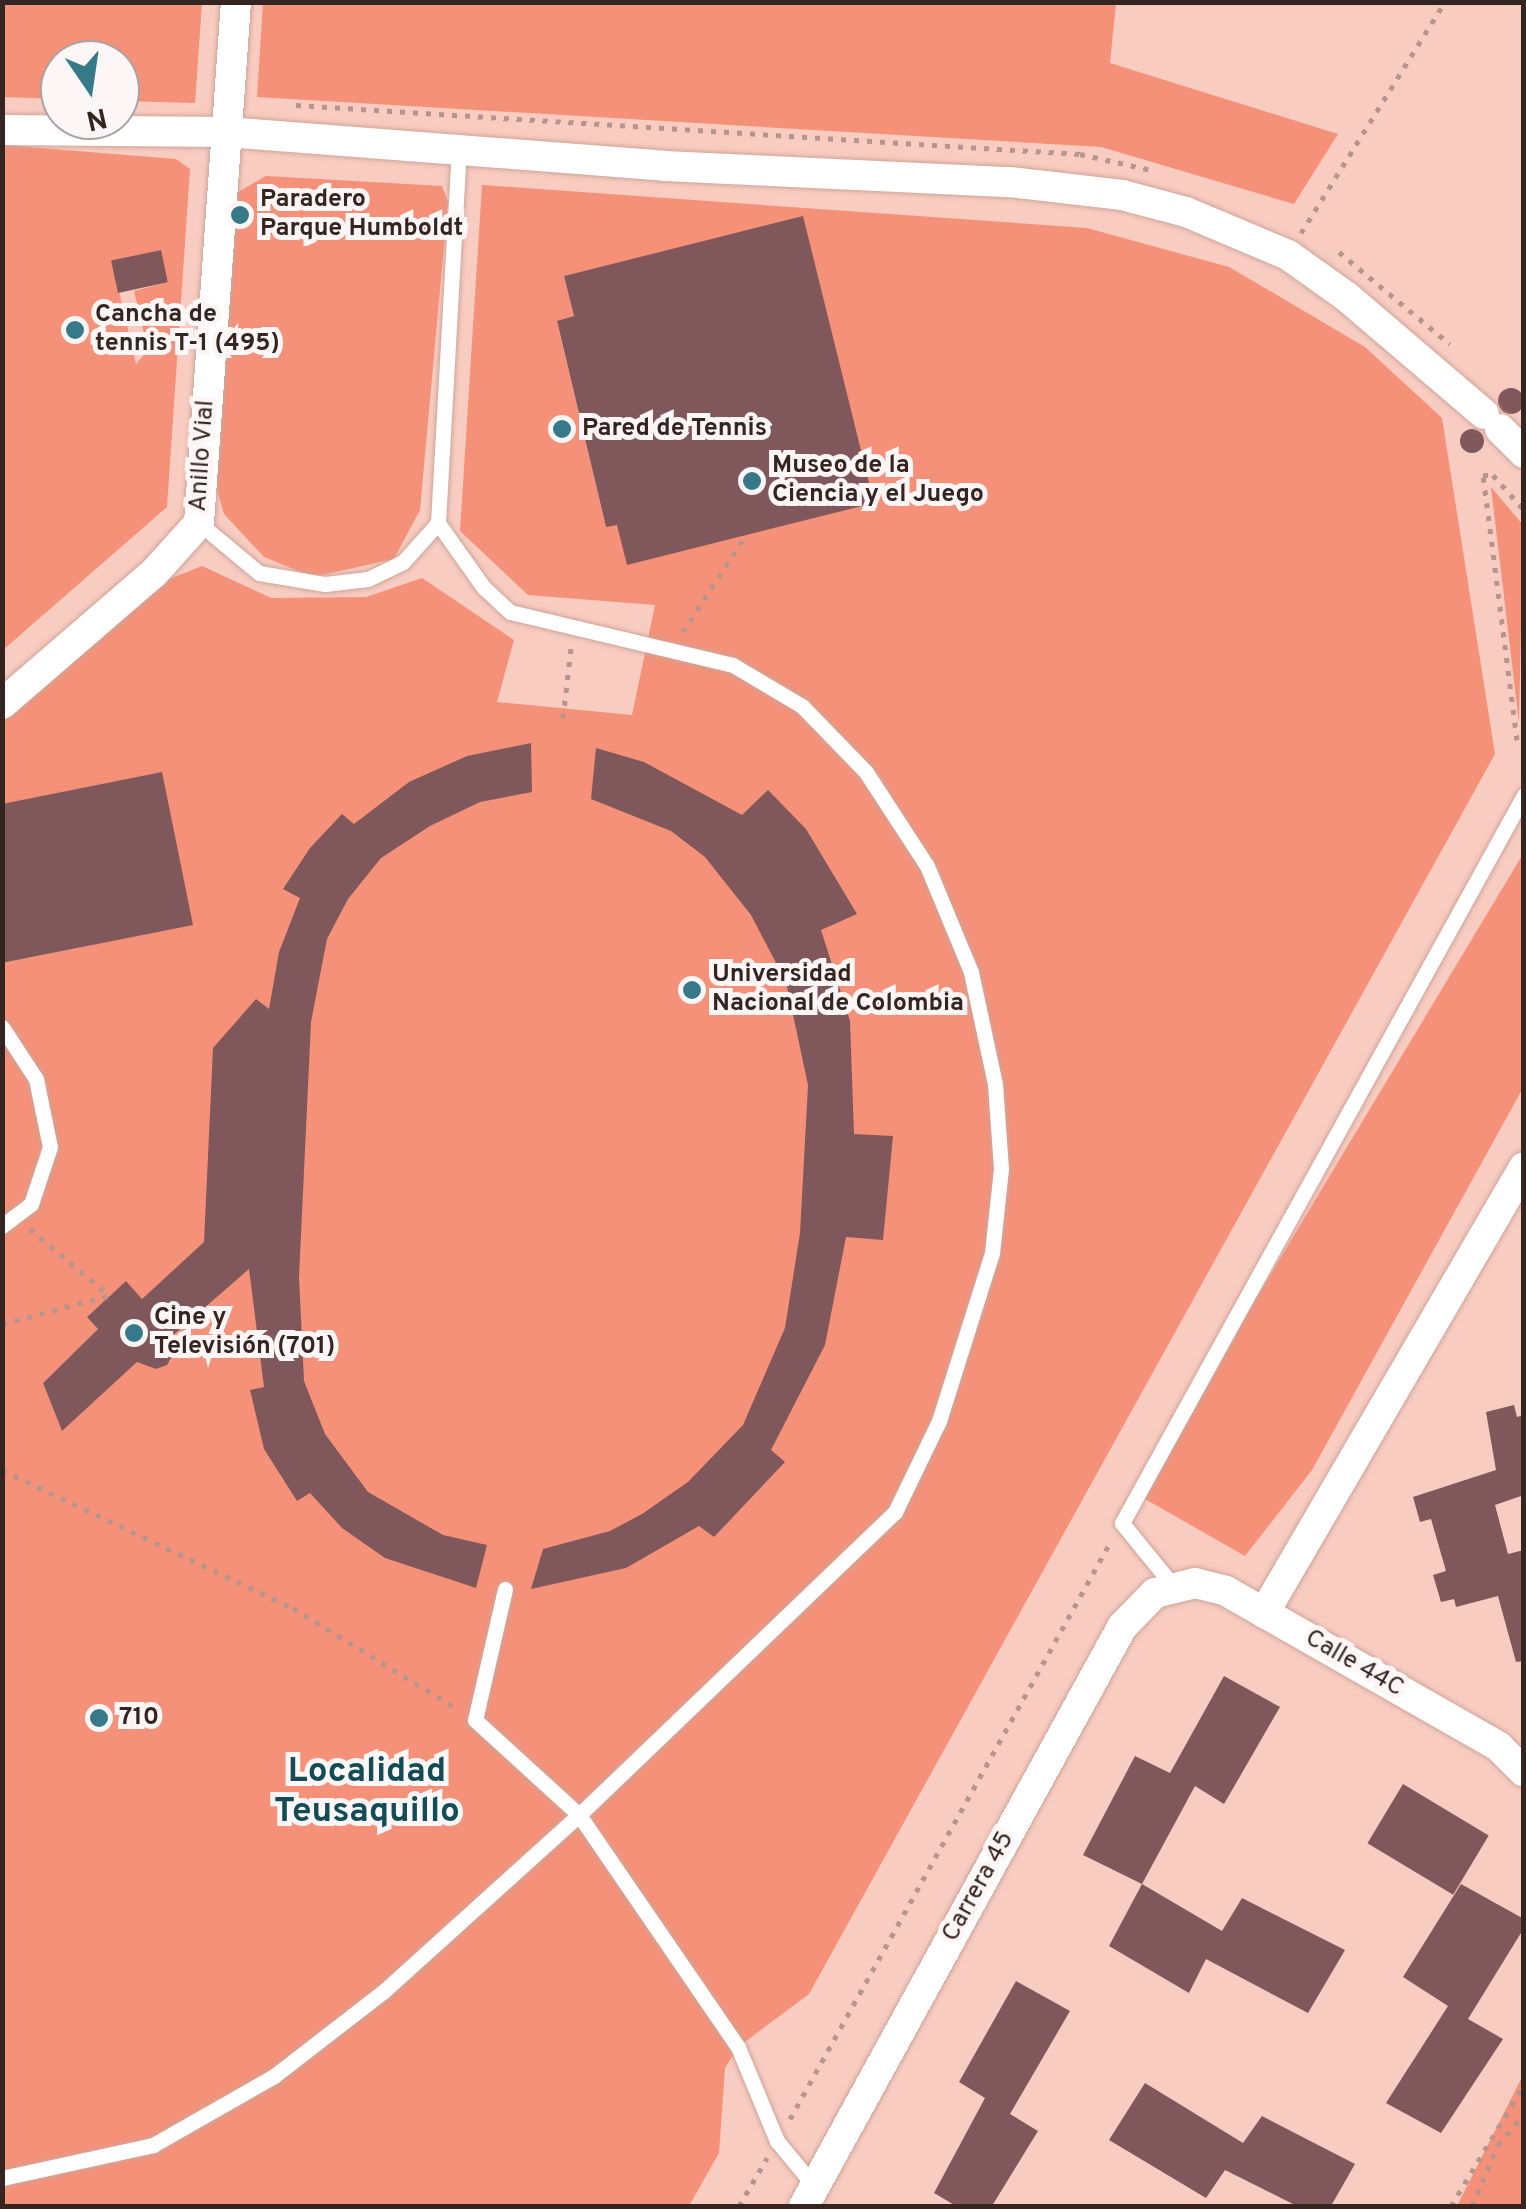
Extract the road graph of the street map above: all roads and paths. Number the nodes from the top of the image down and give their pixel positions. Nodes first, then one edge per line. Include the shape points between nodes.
1 (236, 2) edge
2 (1445, 2) edge
3 (2, 130) edge
4 (226, 132) junction
5 (459, 150) junction
6 (1288, 255) junction
7 (1524, 453) edge
8 (1524, 510) edge
9 (199, 523) junction
10 (438, 523) junction
11 (746, 535) dead end
12 (574, 626) junction
13 (673, 647) junction
14 (2, 704) edge
15 (563, 718) dead end
16 (1524, 730) edge
17 (1524, 795) edge
18 (2, 1027) edge
19 (1524, 1167) edge
20 (17, 1216) junction
21 (2, 1226) edge
22 (2, 1324) edge
23 (2, 1470) edge
24 (1122, 1523) junction
25 (1173, 1586) junction
26 (506, 1589) dead end
27 (1264, 1613) junction
28 (475, 1720) junction
29 (1524, 1772) edge
30 (580, 1815) junction
31 (1524, 2085) edge
32 (1524, 2114) edge
33 (777, 2141) junction
34 (2, 2178) edge
35 (810, 2197) edge
36 (738, 2206) edge
37 (1452, 2206) edge
38 (1472, 2206) edge

1 - 4 street, Anillo Vial
2 - 6 path
3 - 4 street
4 - 5 street
4 - 9 street, Anillo Vial
5 - 6 street via 1070,188 1186,212
5 - 10 lane
6 - 7 street via 1347,297
8 - 16 path via 1485,473 1516,740
9 - 10 lane via 259,573 325,584 368,579 403,562
9 - 14 street, Anillo Vial via 154,573
10 - 12 lane via 484,588 510,612
11 - 13 path
12 - 13 lane
12 - 15 path
13 - 30 lane via 733,665 802,706 866,772 927,866 962,944 990,1045 1001,1169 998,1213 956,1374 896,1512
17 - 24 lane
18 - 20 lane via 26,1056 48,1126 41,1187
19 - 27 street
20 - 21 lane
20 - 22 path via 110,1296
23 - 28 path via 293,1608
24 - 25 lane
24 - 33 path
25 - 27 street, Calle 44C via 1211,1586
25 - 35 street, Carrera 45 via 1136,1607 1122,1627
26 - 28 lane
27 - 29 street, Calle 44C via 1499,1747
28 - 30 lane
30 - 33 lane via 738,2046
30 - 34 lane via 384,1991 274,2076 153,2145
31 - 37 path
32 - 38 path via 1498,2145
33 - 35 lane
33 - 36 path

